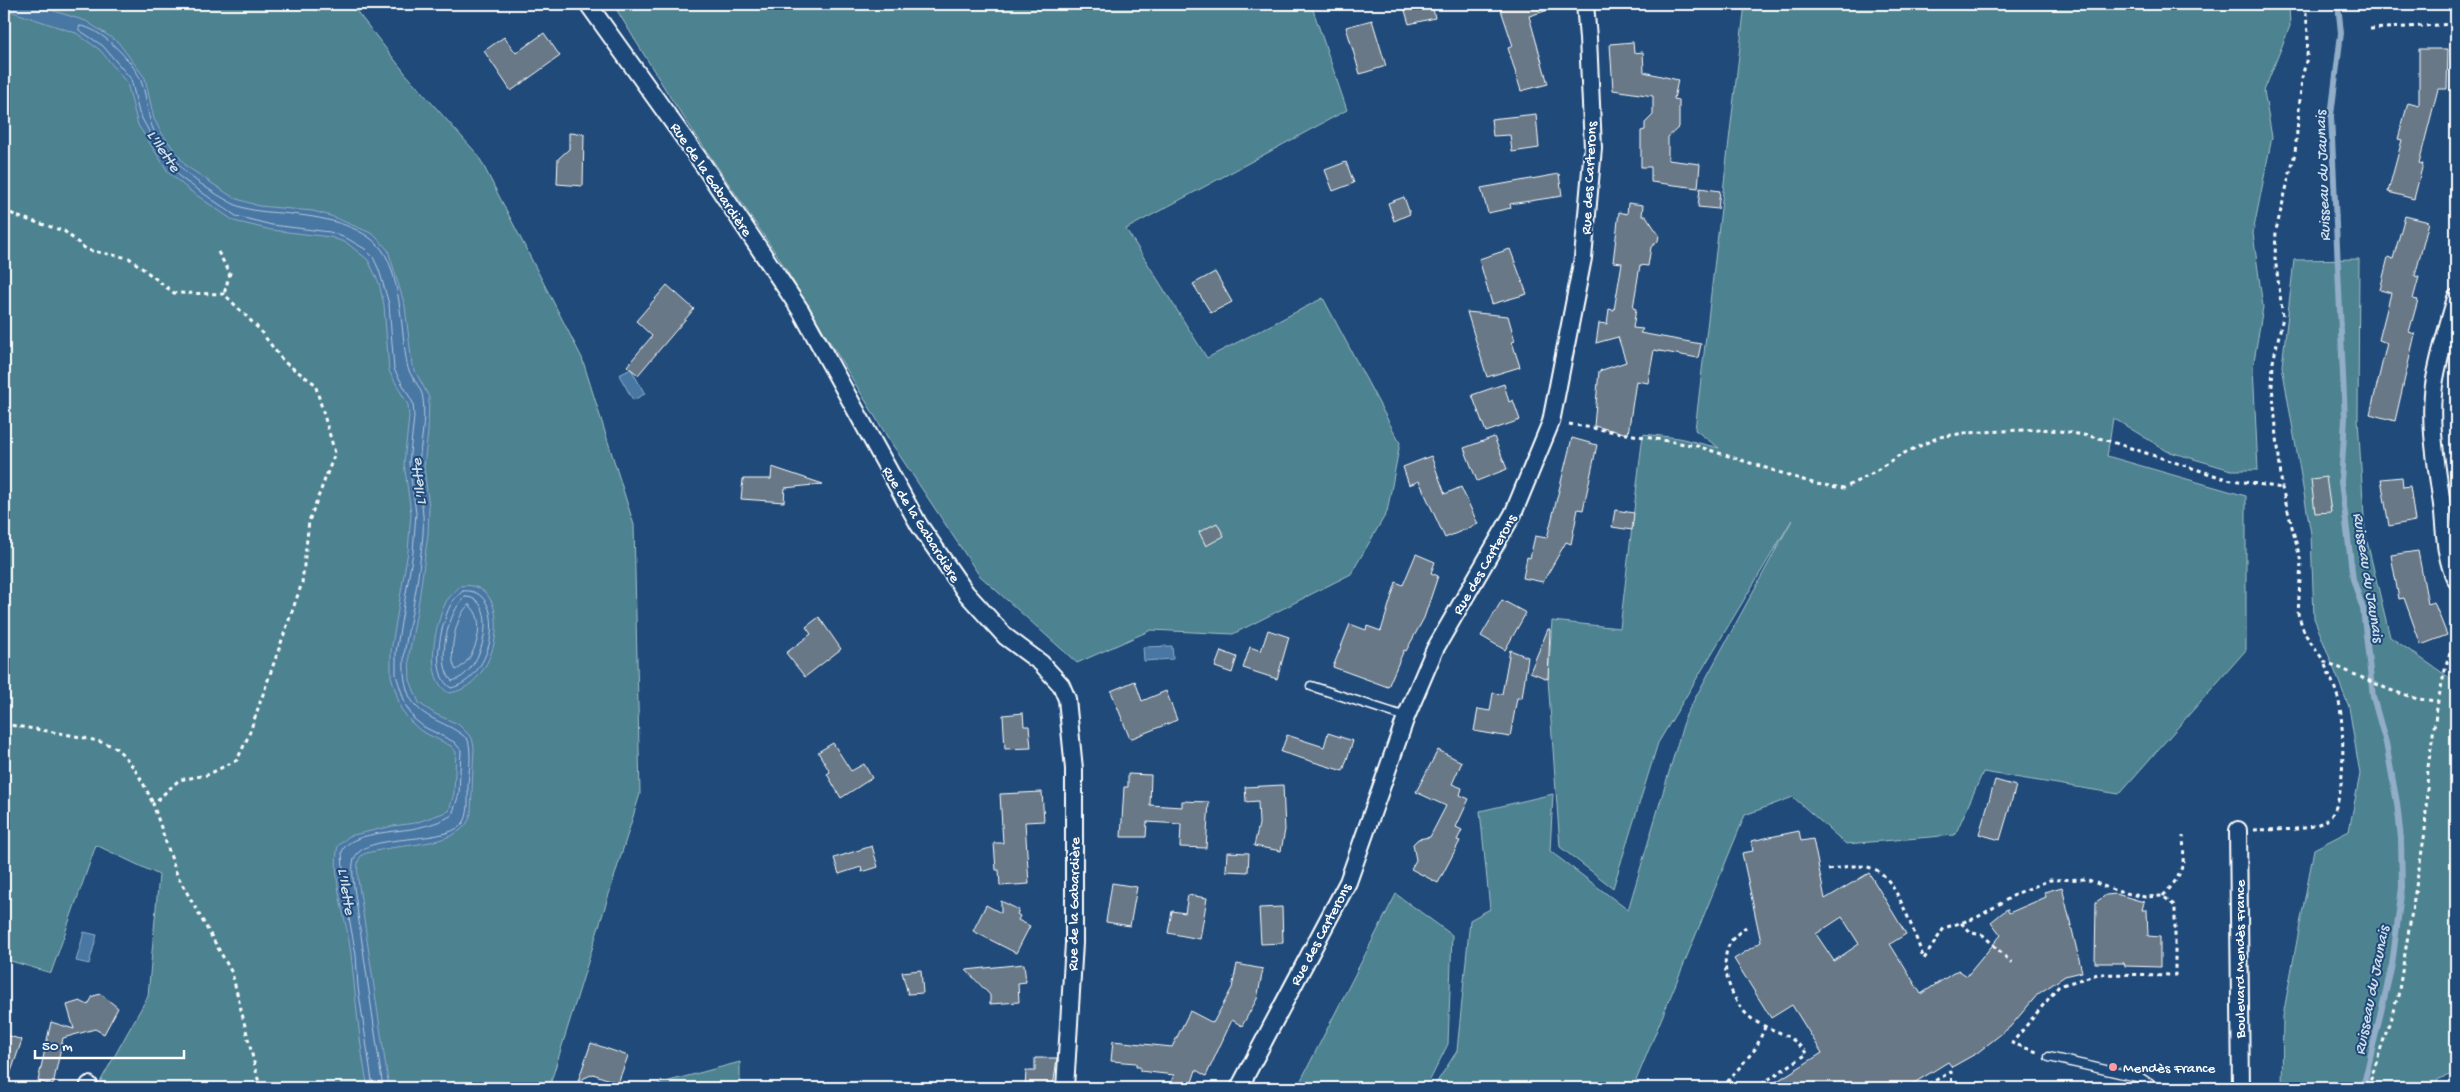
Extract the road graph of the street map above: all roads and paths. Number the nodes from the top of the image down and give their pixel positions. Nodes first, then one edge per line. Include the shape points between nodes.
1 (588, 4) edge
2 (1585, 4) edge
3 (2305, 4) edge
4 (2456, 24) edge
5 (2370, 29) dead end
6 (4, 209) edge
7 (218, 252) dead end
8 (224, 294) junction
9 (2456, 298) edge
10 (1550, 422) junction
11 (2282, 488) junction
12 (2456, 580) edge
13 (2456, 634) edge
14 (2324, 661) junction
15 (1312, 686) dead end
16 (2438, 701) junction
17 (1406, 717) junction
18 (4, 724) edge
19 (153, 804) junction
20 (2238, 830) joint
21 (2183, 836) dead end
22 (1828, 870) dead end
23 (2163, 896) junction
24 (1961, 923) junction
25 (1746, 927) dead end
26 (2012, 963) dead end
27 (1765, 1027) junction
28 (2049, 1057) joint
29 (262, 1088) edge
30 (1065, 1088) edge
31 (1239, 1088) edge
32 (1722, 1088) edge
33 (1761, 1088) edge
34 (1921, 1088) edge
35 (1952, 1088) edge
36 (2156, 1088) edge
37 (2240, 1088) edge
38 (2368, 1088) edge

1 - 30 street, Rue de la Gabardière via 704,166 801,311 915,517 966,593 1006,637 1041,663 1061,685 1067,699 1074,769 1074,943
2 - 10 street, Rue des Carterons via 1593,148 1583,258
3 - 11 path via 2307,56 2295,152 2275,243 2283,317 2273,362 2272,386
4 - 5 path
6 - 8 path via 64,231 87,250 130,258 174,293
7 - 8 path via 230,273
8 - 19 path via 259,329 284,362 315,384 335,452 309,520 302,583 248,738 237,760 207,775 179,780
9 - 12 street via 2435,381 2435,448 2448,551
10 - 11 path via 1697,446 1816,484 1844,488 1898,456 1939,437 2041,429 2103,440 2226,479
10 - 17 street, Rue des Carterons via 1513,514 1435,649
11 - 14 path via 2301,562 2298,614 2306,634
13 - 16 path
14 - 16 path via 2390,690
14 - 20 path via 2340,709 2341,782 2334,813 2309,827
15 - 17 lane
16 - 38 path via 2428,767 2425,832 2398,996
17 - 31 street, Rue des Carterons via 1348,882
18 - 19 path via 96,740 116,748 132,766
19 - 29 path via 177,875 232,973
20 - 37 street, Boulevard Mendès France
21 - 23 path via 2184,863 2179,879
22 - 24 path via 1864,866 1877,869 1886,878 1912,924 1924,959 1944,928
23 - 24 path via 2116,890 2086,879 2050,880
23 - 28 path via 2175,906 2175,975 2098,974 2059,986 2012,1043
24 - 26 path via 1972,933 1983,935
25 - 27 path via 1730,943 1727,974 1742,1008 1750,1018
27 - 32 path via 1756,1048
27 - 33 path via 1793,1040 1807,1054 1766,1081
28 - 36 lane via 2141,1078
34 - 35 path via 1951,1072

